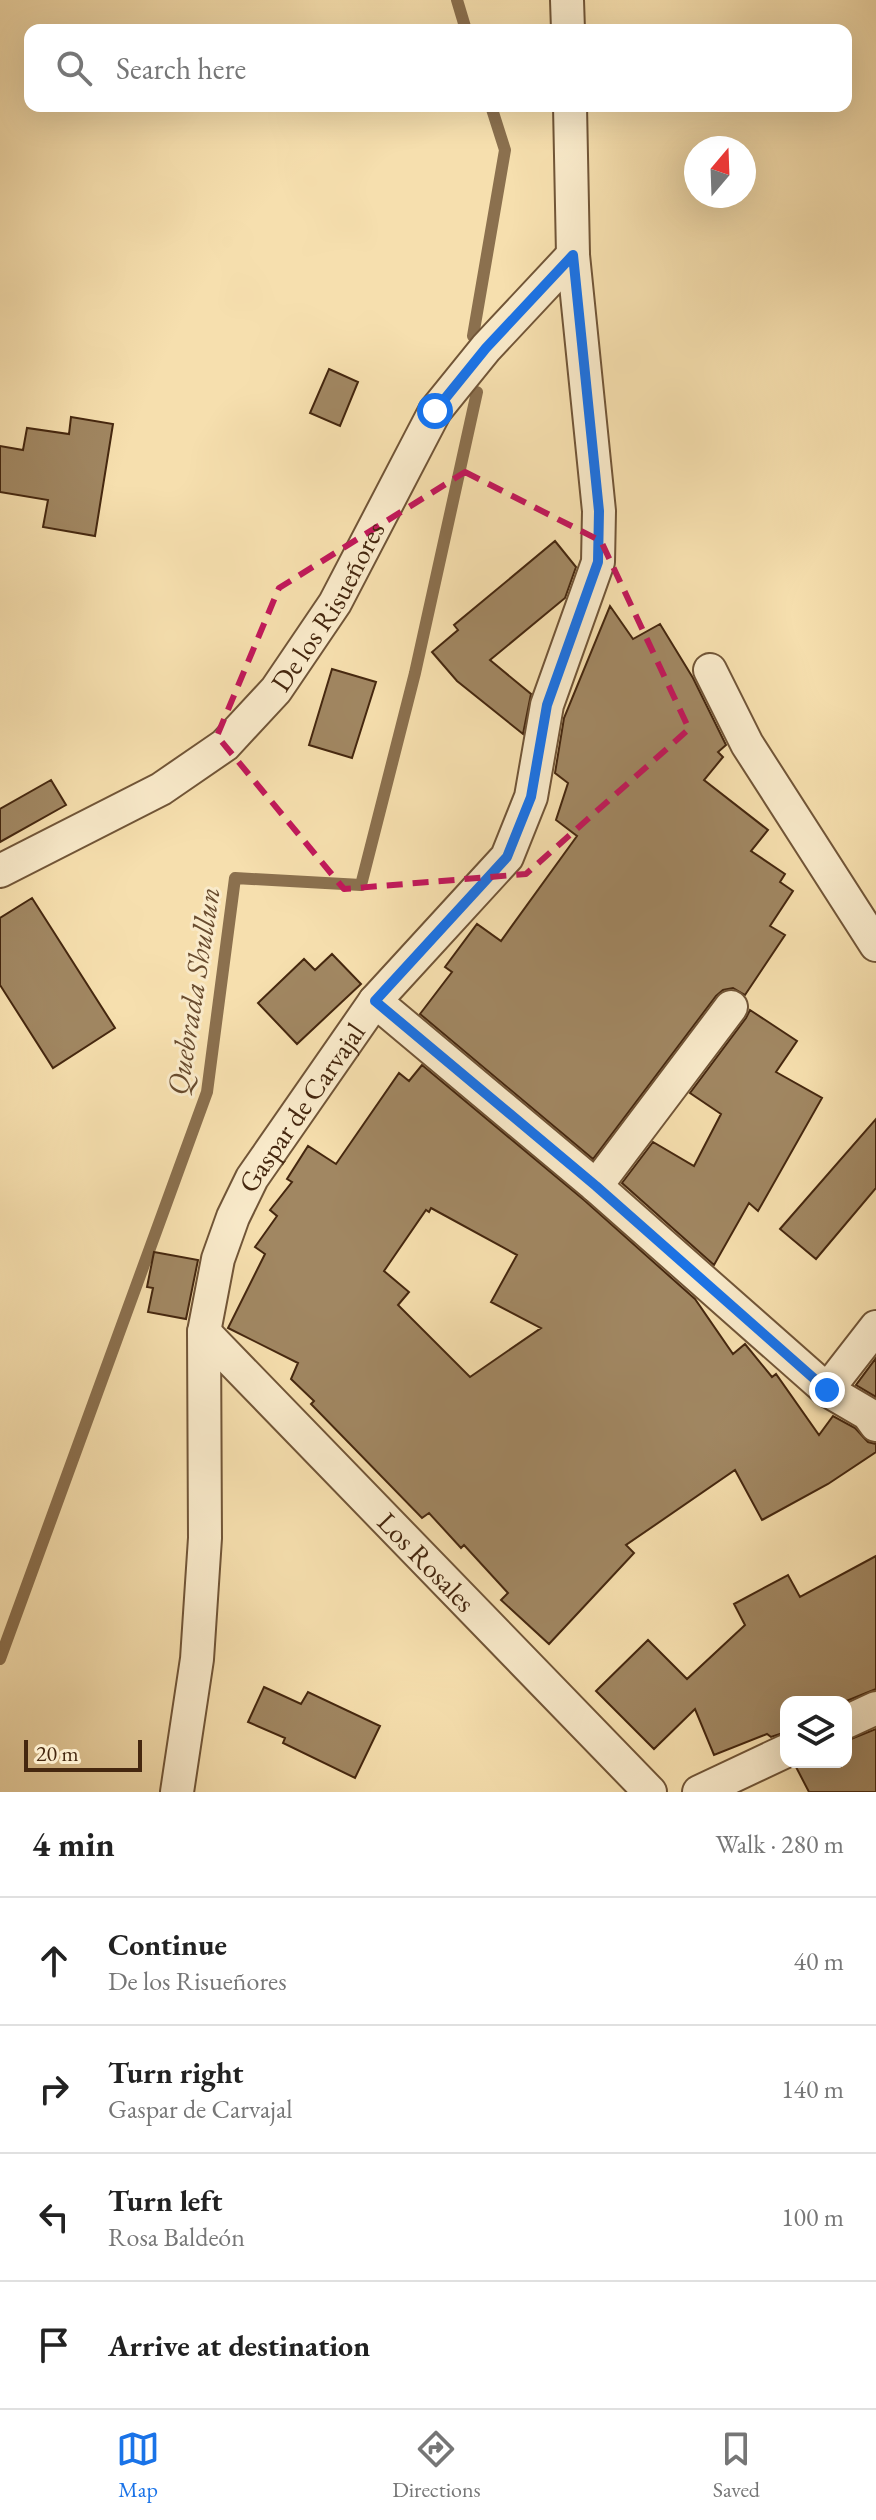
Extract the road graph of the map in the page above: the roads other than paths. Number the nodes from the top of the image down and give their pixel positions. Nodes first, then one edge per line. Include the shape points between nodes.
1 (567, 0) edge
2 (568, 24) edge
3 (570, 112) edge
4 (573, 255) junction
5 (710, 670) dead end
6 (0, 871) edge
7 (876, 945) edge
8 (375, 1001) junction
9 (731, 1007) dead end
10 (596, 1186) junction
11 (876, 1327) edge
12 (204, 1332) junction
13 (827, 1390) junction
14 (876, 1425) edge
15 (876, 1708) edge
16 (852, 1719) edge
17 (780, 1754) edge
18 (177, 1792) edge
19 (650, 1792) edge
20 (699, 1792) edge

1 - 2 street
3 - 4 street, Gaspar de Carvajal
4 - 6 street, De los Risueñores via 435,411 335,603 276,690 225,745 161,789
4 - 8 street, Gaspar de Carvajal via 599,511 598,562 547,705 531,797 507,857
5 - 7 street via 747,744
8 - 10 street
8 - 12 street, Gaspar de Carvajal via 252,1178 218,1259
9 - 10 street
10 - 13 street
11 - 13 street
12 - 18 street, Gaspar de Carvajal via 205,1538 197,1659
12 - 19 street, Los Rosales
13 - 14 street via 868,1414
15 - 16 street
17 - 20 street

